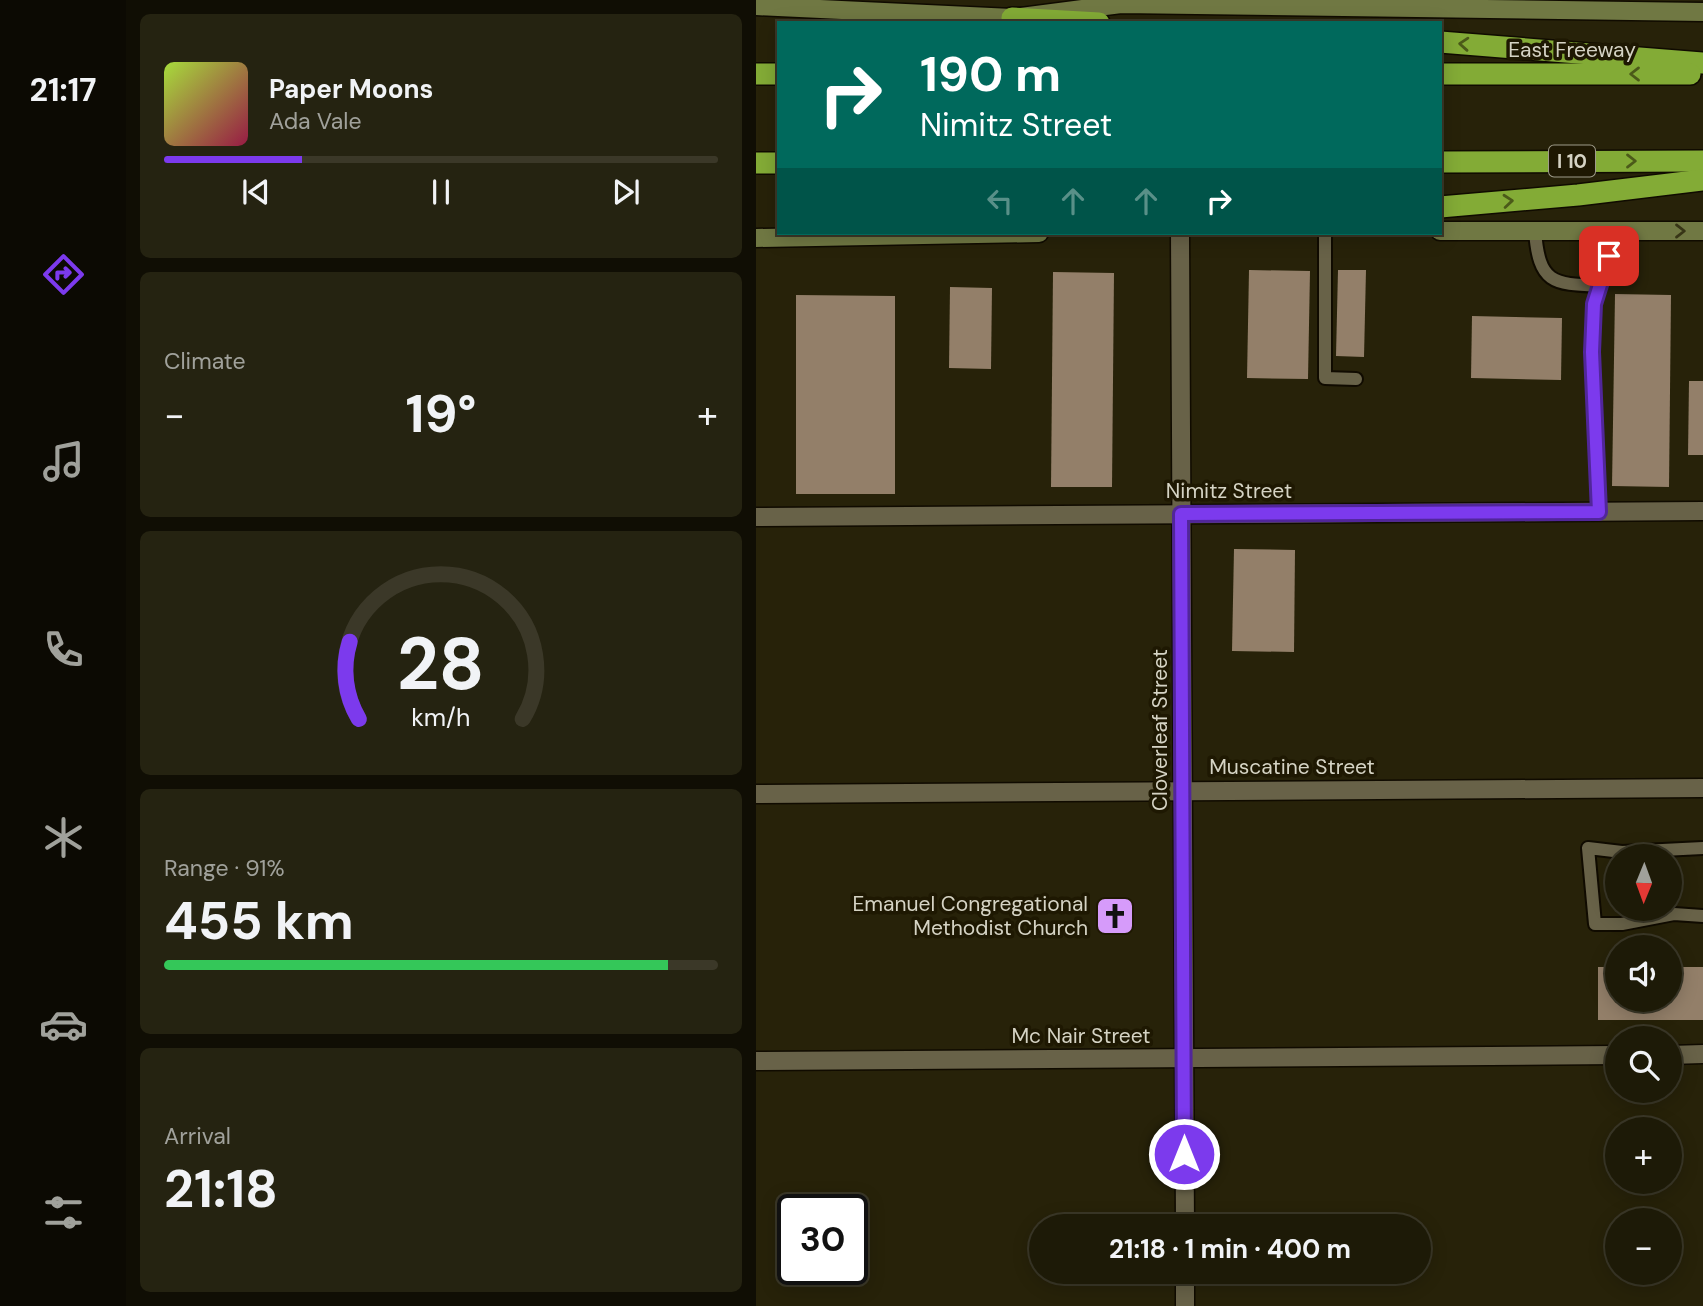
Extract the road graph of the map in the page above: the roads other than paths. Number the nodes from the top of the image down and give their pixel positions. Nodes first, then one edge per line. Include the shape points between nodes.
1 (761, 4) edge
2 (840, 4) edge
3 (1703, 12) edge
4 (1012, 18) junction
5 (1064, 21) edge
6 (1442, 42) edge
7 (1703, 62) edge
8 (756, 74) edge
9 (777, 74) edge
10 (1442, 74) edge
11 (1703, 74) edge
12 (1703, 161) edge
13 (1442, 162) edge
14 (756, 163) edge
15 (777, 163) edge
16 (1703, 180) edge
17 (1442, 207) edge
18 (1442, 231) edge
19 (1535, 231) junction
20 (1616, 231) junction
21 (1703, 231) edge
22 (926, 235) edge
23 (1180, 235) edge
24 (1325, 235) edge
25 (756, 238) edge
26 (1600, 286) junction
27 (1356, 379) dead end
28 (1703, 511) edge
29 (1599, 512) junction
30 (1181, 514) junction
31 (756, 517) edge
32 (1703, 788) edge
33 (1183, 791) junction
34 (756, 794) edge
35 (1703, 848) edge
36 (1703, 916) edge
37 (1703, 1054) edge
38 (1605, 1055) edge
39 (1682, 1055) edge
40 (1184, 1058) junction
41 (756, 1061) edge
42 (1185, 1214) edge
43 (1185, 1284) edge
44 (1185, 1306) edge

1 - 2 main road
2 - 4 main road
3 - 4 main road via 1121,4
4 - 5 highway
7 -> 6 highway
8 - 9 highway
11 -> 10 highway, East Freeway
13 -> 12 highway, I 10
14 - 15 highway
17 -> 16 highway
18 - 19 main road
19 - 20 main road
19 - 26 lane via 1546,274 1568,285
20 -> 21 main road
20 - 26 lane
22 - 25 main road
23 - 30 street, Cloverleaf Street
24 - 27 lane via 1325,378
26 - 29 lane via 1594,304 1592,352
28 - 29 street, Nimitz Street
29 - 30 street, Nimitz Street
30 - 31 street, Nimitz Street
30 - 33 street, Cloverleaf Street
32 - 33 street, Muscatine Street
33 - 34 street, Muscatine Street
33 - 40 street, Cloverleaf Street
35 - 36 lane via 1622,852 1588,848 1595,924 1674,914
37 - 39 street
38 - 40 street, Mc Nair Street
40 - 41 street, Mc Nair Street
40 - 42 street, Cloverleaf Street
43 - 44 street

